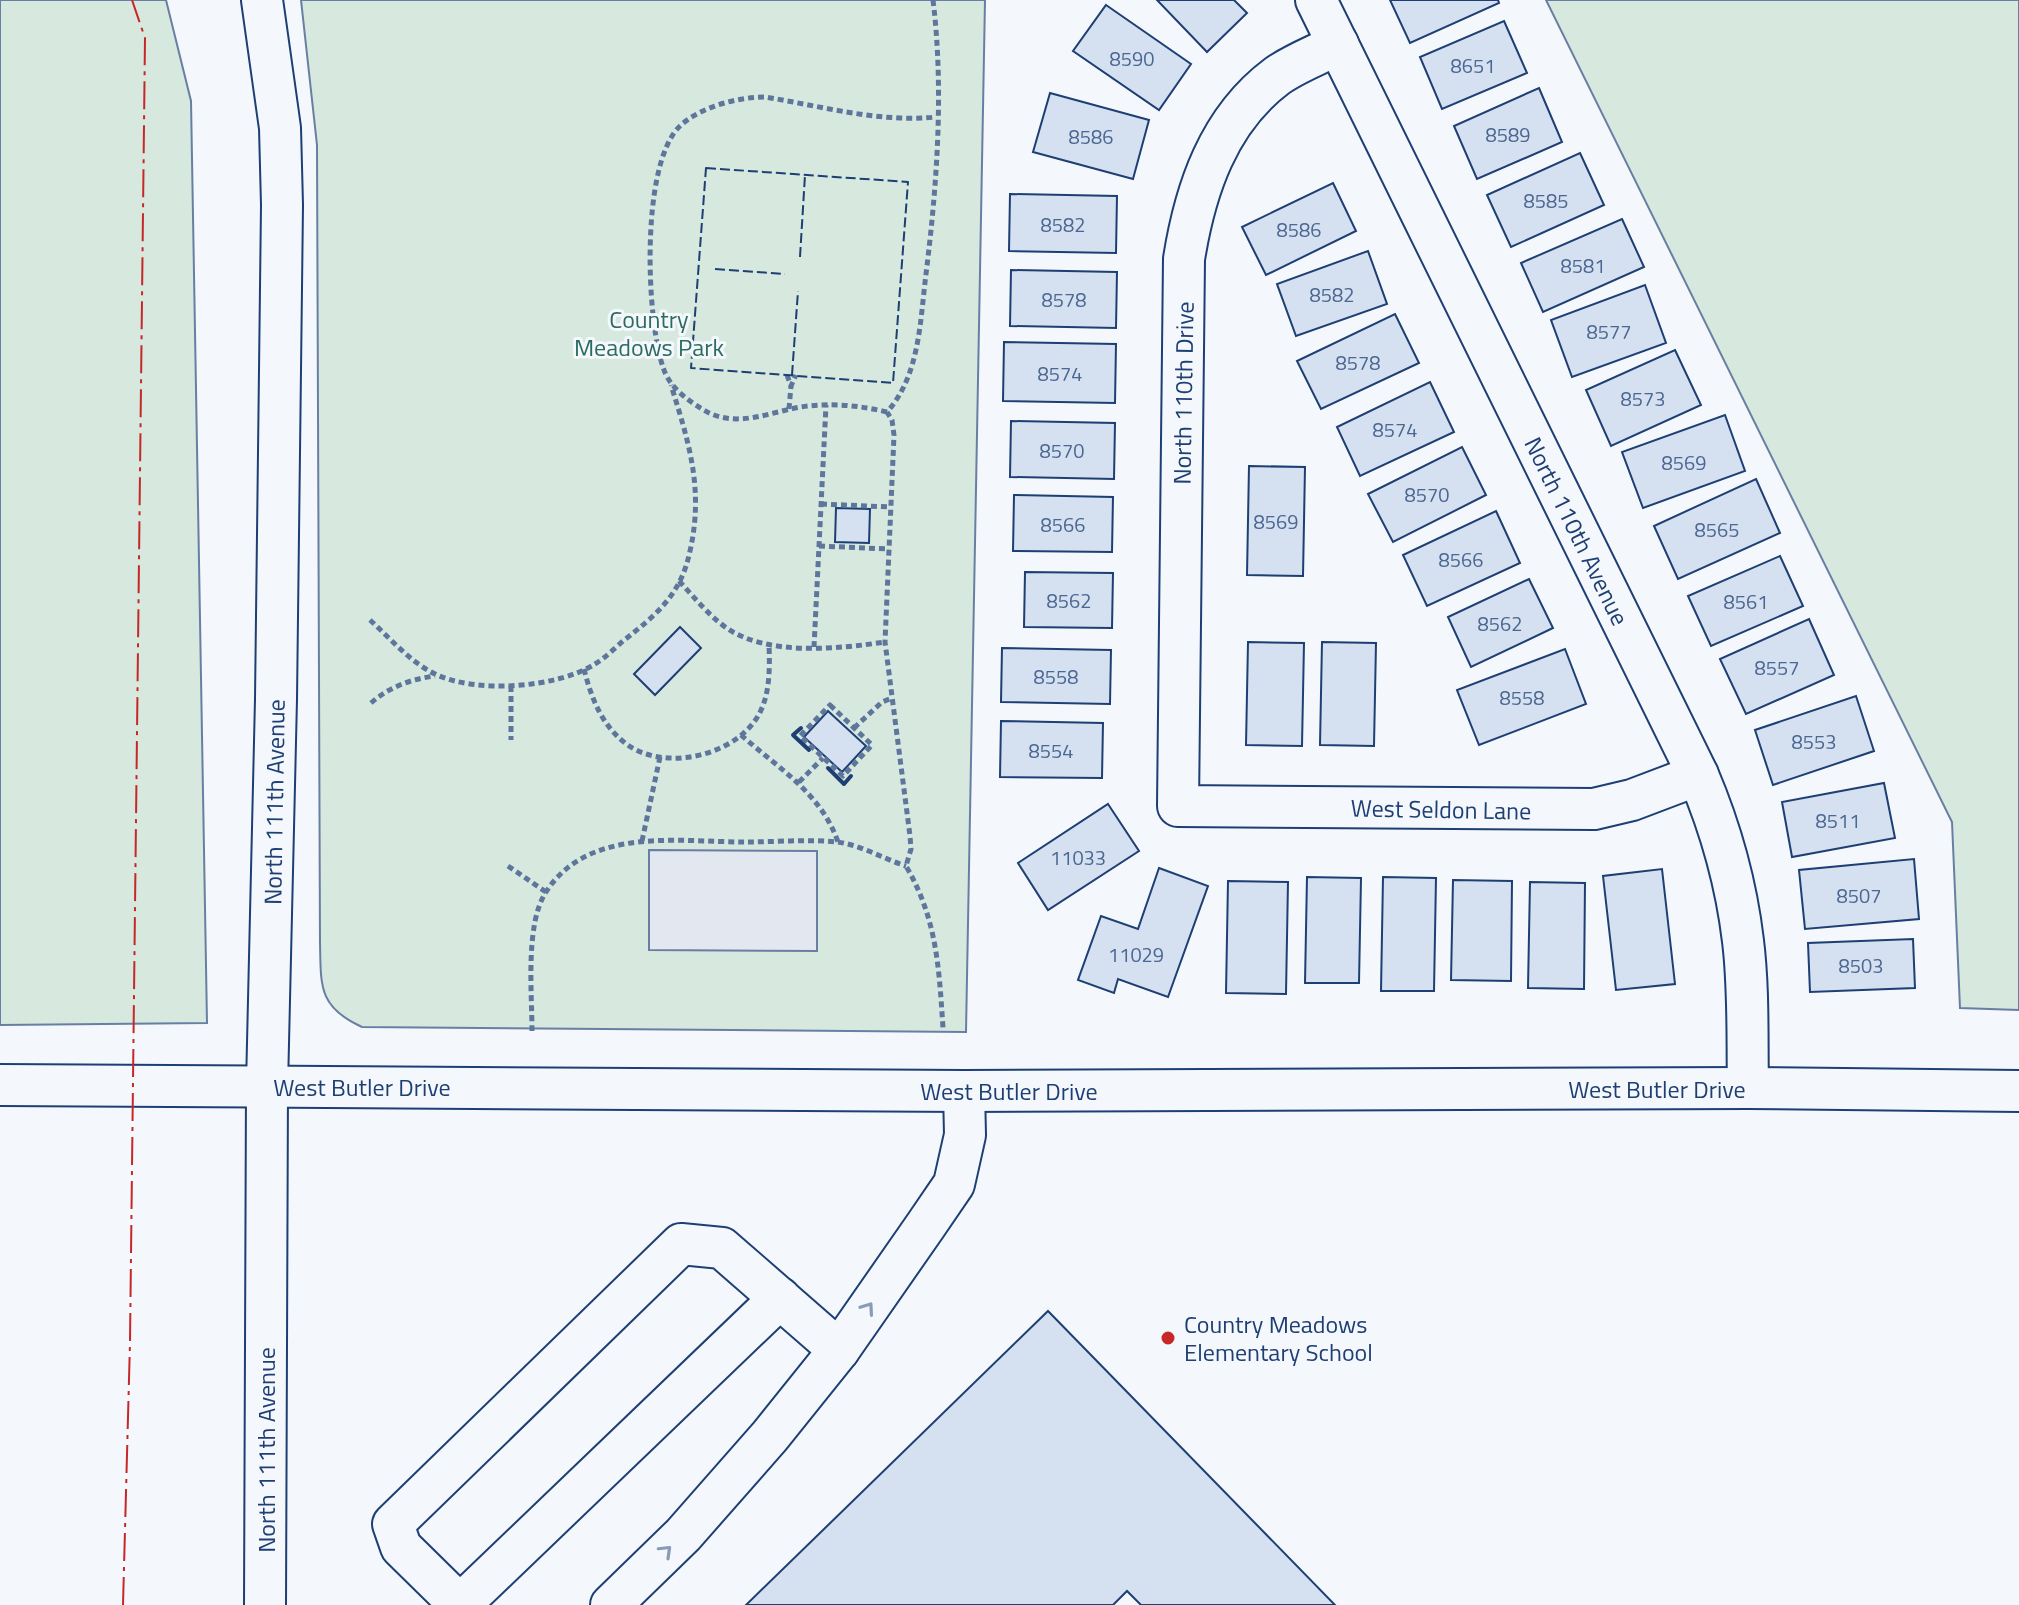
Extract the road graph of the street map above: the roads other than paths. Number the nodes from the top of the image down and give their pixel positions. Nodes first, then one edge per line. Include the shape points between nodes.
1 (262, 0) edge
2 (1316, 0) edge
3 (1338, 44) junction
4 (1698, 775) junction
5 (1178, 806) joint
6 (0, 1085) edge
7 (267, 1086) junction
8 (1748, 1088) junction
9 (964, 1091) junction
10 (2019, 1091) edge
11 (780, 1298) junction
12 (839, 1350) junction
13 (265, 1605) edge
14 (460, 1605) edge
15 (611, 1605) edge

1 - 7 street, North 111th Avenue via 279,116 282,205
2 - 3 street, North 110th Avenue
3 - 4 street, North 110th Avenue
3 - 5 street, North 110th Drive via 1278,76 1249,103 1206,170 1191,213 1184,259
4 - 5 street, West Seldon Lane via 1594,809
4 - 8 street, North 110th Avenue via 1733,878 1741,929
6 - 7 street, West Butler Drive
7 - 9 street, West Butler Drive
7 - 13 street, North 111th Avenue
8 - 9 street, West Butler Drive
8 - 10 street, West Butler Drive
12 -> 9 street via 954,1184 965,1135
11 - 12 street
11 - 14 street
11 - 14 street via 722,1248 681,1244 393,1524 401,1547
15 -> 12 street via 683,1535

